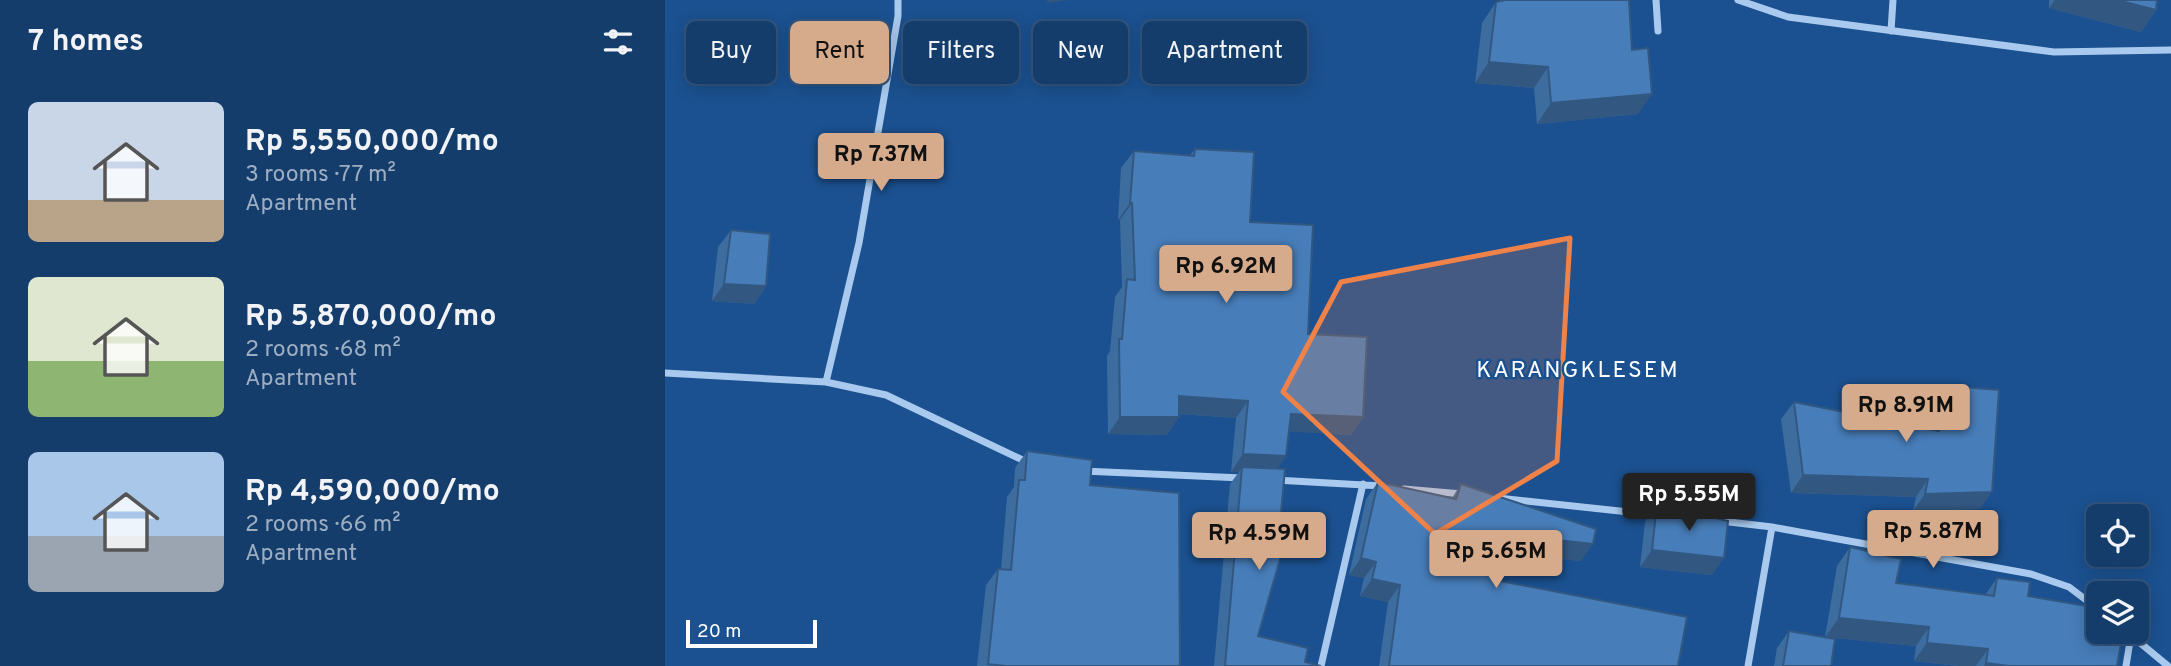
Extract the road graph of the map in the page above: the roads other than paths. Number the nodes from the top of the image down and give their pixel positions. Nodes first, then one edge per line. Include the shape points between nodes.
1 (898, 0) edge
2 (1656, 0) edge
3 (1738, 0) edge
4 (1893, 0) edge
5 (1658, 31) dead end
6 (1891, 31) junction
7 (2171, 50) edge
8 (665, 373) edge
9 (826, 382) junction
10 (1035, 464) edge
11 (1070, 470) edge
12 (1254, 479) edge
13 (1267, 479) edge
14 (1363, 484) junction
15 (1472, 496) edge
16 (1486, 497) edge
17 (1663, 515) edge
18 (1717, 521) edge
19 (1772, 527) junction
20 (2086, 600) edge
21 (2128, 644) edge
22 (2142, 644) edge
23 (1321, 666) edge
24 (1748, 666) edge
25 (2126, 666) edge
26 (2168, 666) edge

1 - 9 street via 859,243
2 - 5 street
3 - 6 street via 1788,18
4 - 6 street
6 - 7 street via 2054,52
8 - 9 street
9 - 10 street via 886,396
11 - 12 street
13 - 14 street
14 - 15 street
14 - 23 street
16 - 17 street
18 - 19 street
19 - 20 street via 2031,574 2069,587
19 - 24 street
21 - 25 street
22 - 26 street

